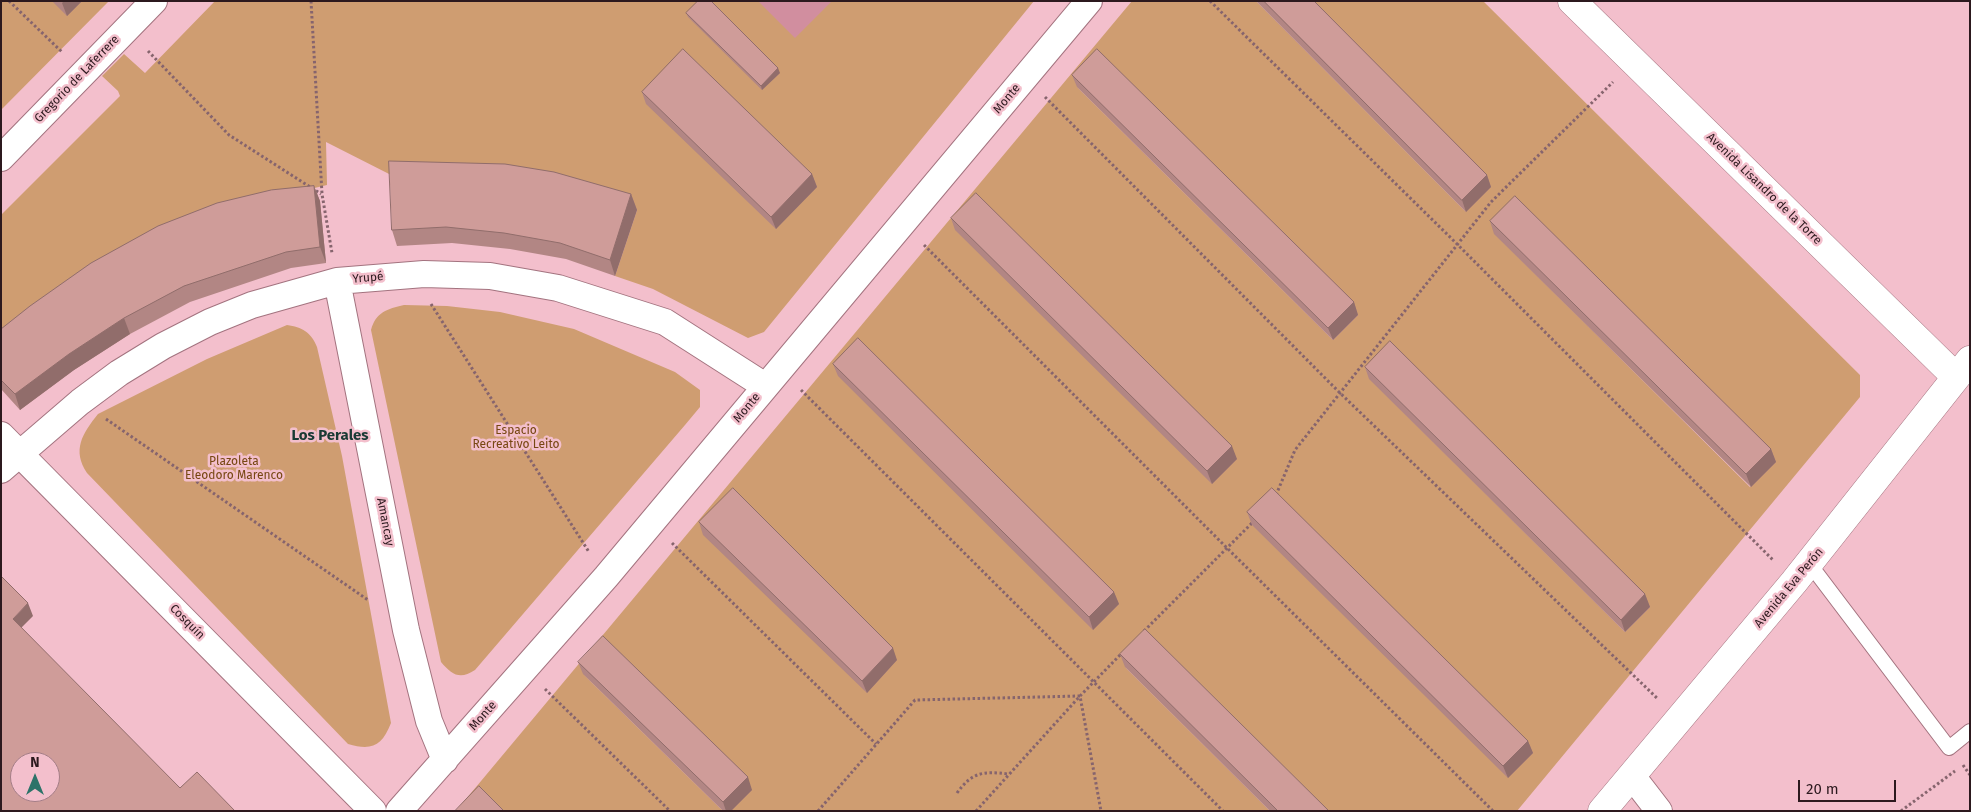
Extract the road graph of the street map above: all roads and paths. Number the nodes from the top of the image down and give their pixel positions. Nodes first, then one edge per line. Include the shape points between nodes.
1 (9, 1) edge
2 (154, 1) edge
3 (311, 1) edge
4 (1089, 1) edge
5 (1210, 1) edge
6 (1572, 1) edge
7 (126, 28) junction
8 (1633, 62) junction
9 (84, 74) junction
10 (1025, 78) junction
11 (1, 158) edge
12 (322, 194) junction
13 (902, 223) junction
14 (1457, 244) junction
15 (412, 274) junction
16 (337, 281) junction
17 (1963, 369) edge
18 (772, 377) junction
19 (1340, 393) junction
20 (80, 402) junction
21 (1, 435) edge
22 (11, 462) edge
23 (1272, 504) edge
24 (1259, 516) edge
25 (652, 523) junction
26 (1227, 548) junction
27 (1802, 573) junction
28 (606, 577) junction
29 (406, 630) junction
30 (1143, 632) edge
31 (1129, 646) edge
32 (525, 669) junction
33 (1094, 681) junction
34 (1080, 696) junction
35 (1678, 719) junction
36 (1970, 731) edge
37 (876, 744) junction
38 (444, 760) junction
39 (1962, 765) dead end
40 (1008, 774) junction
41 (1632, 776) junction
42 (957, 793) dead end
43 (373, 811) edge
44 (398, 811) edge
45 (670, 811) edge
46 (818, 811) edge
47 (976, 811) edge
48 (1101, 811) edge
49 (1223, 811) edge
50 (1493, 811) edge
51 (1602, 811) edge
52 (1659, 811) edge
53 (1901, 811) edge

1 - 9 path
2 - 7 street, Gregorio de Laferrere
3 - 12 path
4 - 10 street, Monte
5 - 14 path
6 - 8 main road, Avenida Lisandro de la Torre
7 - 9 street, Gregorio de Laferrere
7 - 12 path via 229,135
8 - 14 path via 1491,202
8 - 17 main road, Avenida Lisandro de la Torre
9 - 11 street, Gregorio de Laferrere
10 - 13 street, Monte
10 - 19 path
12 - 16 path
13 - 18 street, Monte
13 - 26 path
14 - 19 path
14 - 27 path
15 - 16 street, Yrupé
15 - 18 street, Yrupé via 490,276 558,288 665,322
15 - 28 path
16 - 20 street, Yrupé via 261,302 210,322 148,355
16 - 29 street, Amancay
17 - 27 main road, Avenida Eva Perón
18 - 25 street, Monte
18 - 33 path
19 - 23 path via 1295,450
19 - 35 path
20 - 22 street, Yrupé
20 - 29 path via 368,599
21 - 22 street, Cosquín
22 - 43 street, Cosquín
24 - 26 path
25 - 28 street, Monte
25 - 37 path
26 - 30 path
26 - 50 path
27 - 35 main road, Avenida Eva Perón
27 - 36 lane via 1949,748
28 - 32 street, Monte
29 - 38 street, Amancay via 429,721
31 - 33 path
32 - 38 street, Monte
32 - 45 path
33 - 34 path
33 - 49 path
34 - 37 path via 915,700
34 - 40 path
34 - 48 path
35 - 41 main road, Avenida Eva Perón
37 - 46 path
38 - 44 street, Monte
39 - 53 path
40 - 42 path via 988,772 972,777
40 - 47 path
41 - 51 main road, Avenida Eva Perón
41 - 52 street

